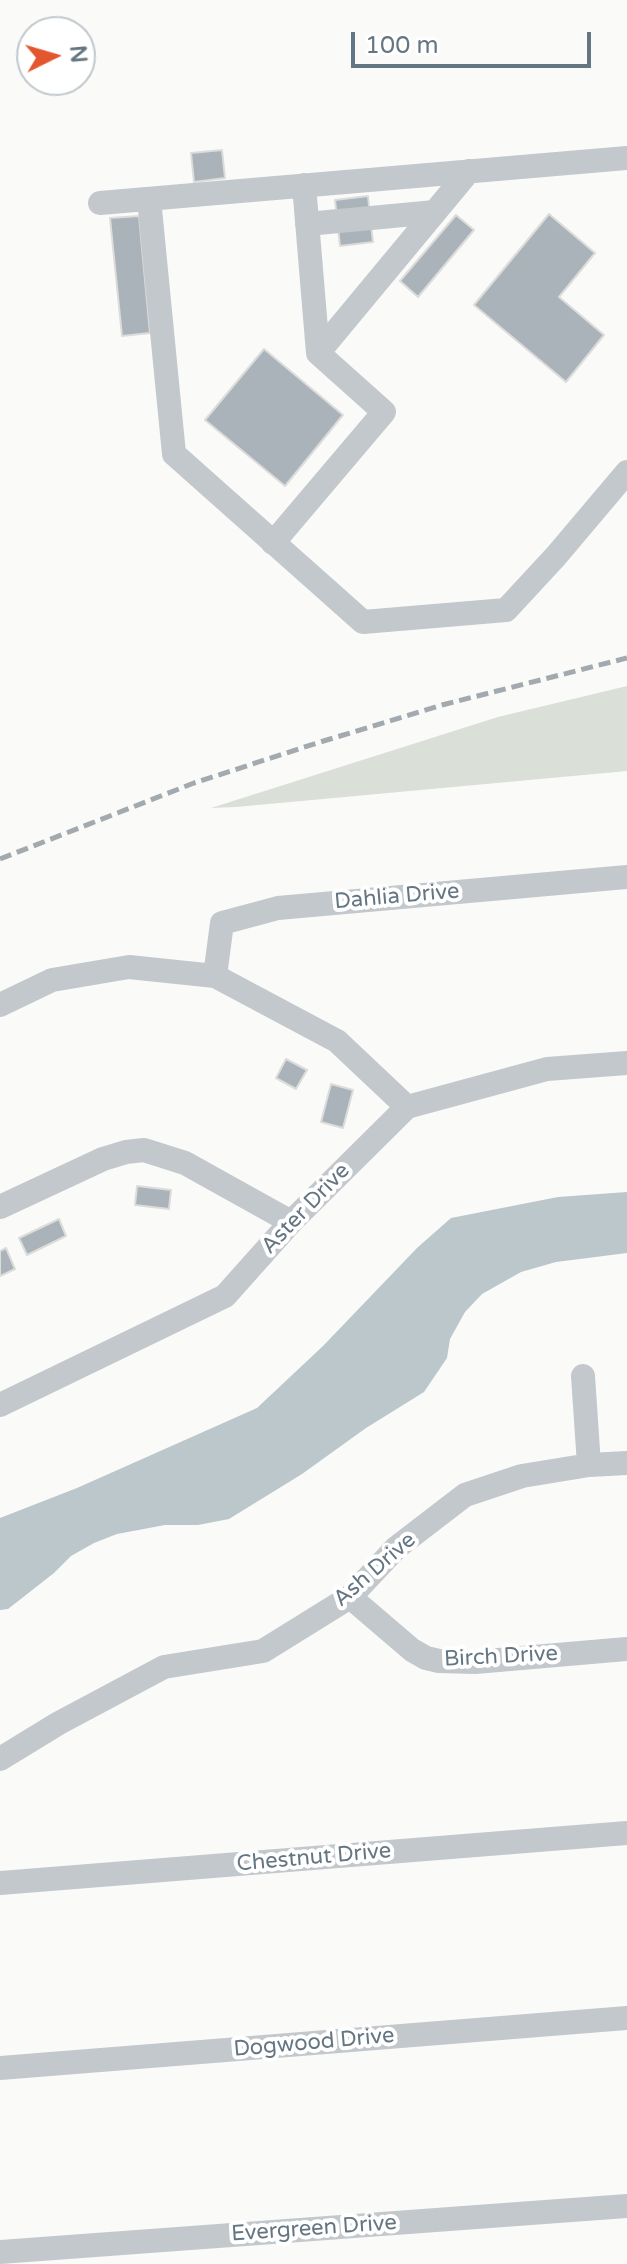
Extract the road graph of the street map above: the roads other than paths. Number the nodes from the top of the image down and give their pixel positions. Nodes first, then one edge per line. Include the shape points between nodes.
1 (627, 158) edge
2 (469, 171) junction
3 (304, 185) junction
4 (149, 199) junction
5 (100, 203) dead end
6 (435, 212) junction
7 (307, 224) junction
8 (318, 353) junction
9 (627, 472) edge
10 (273, 543) junction
11 (627, 877) edge
12 (215, 976) junction
13 (0, 1005) edge
14 (627, 1063) edge
15 (407, 1107) junction
16 (0, 1207) edge
17 (291, 1222) junction
18 (583, 1376) dead end
19 (0, 1405) edge
20 (627, 1463) edge
21 (589, 1465) junction
22 (350, 1597) junction
23 (627, 1649) edge
24 (0, 1759) edge
25 (627, 1833) edge
26 (0, 1883) edge
27 (627, 2018) edge
28 (0, 2068) edge
29 (627, 2206) edge
30 (0, 2252) edge

1 - 2 street
2 - 3 street
2 - 6 street
3 - 4 street
3 - 7 street
4 - 5 street
4 - 10 street via 174,454
6 - 7 street
6 - 8 street
7 - 8 street
8 - 10 street via 384,412
9 - 10 street via 506,610 363,622
11 - 12 street, Dahlia Drive via 278,908 222,923
12 - 13 street via 129,967 52,980
12 - 15 street via 337,1041
14 - 15 street, Aster Drive via 547,1069
15 - 17 street, Aster Drive
16 - 17 street via 103,1159 144,1150 185,1163
17 - 19 street, Aster Drive via 225,1296
18 - 21 street
20 - 21 street, Ash Drive
21 - 22 street, Ash Drive via 522,1476 465,1495 396,1548
22 - 23 street, Birch Drive via 412,1650 439,1661
22 - 24 street, Ash Drive via 263,1651 164,1667
25 - 26 street, Chestnut Drive
27 - 28 street, Dogwood Drive
29 - 30 street, Evergreen Drive

